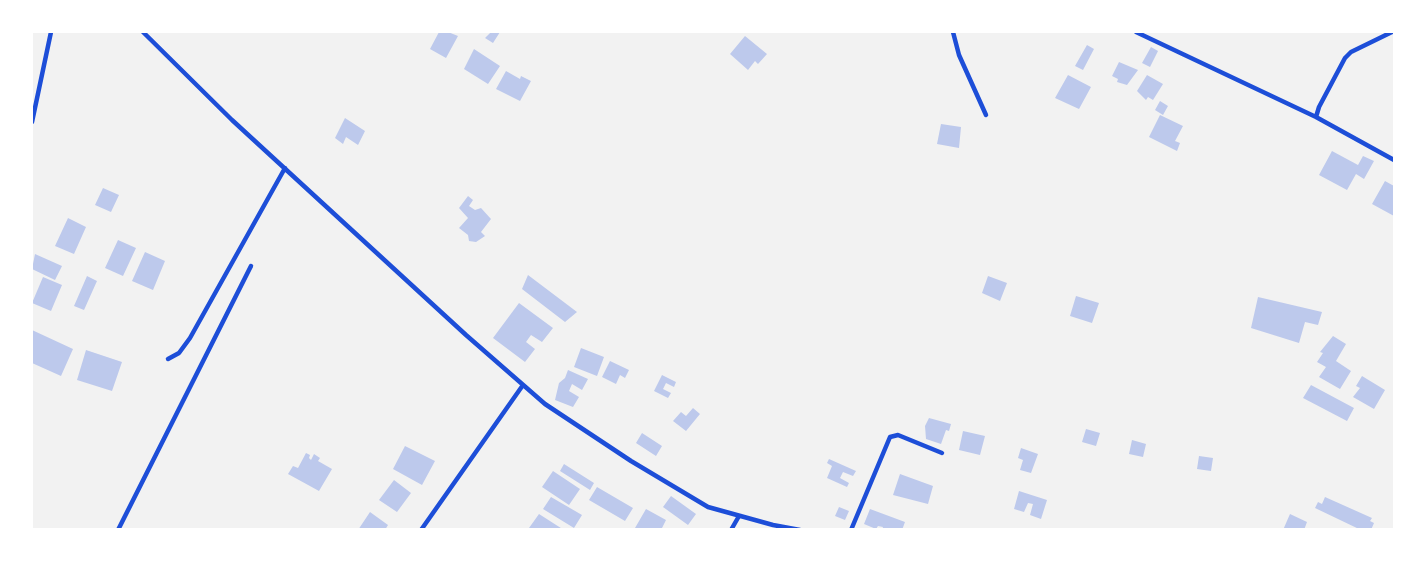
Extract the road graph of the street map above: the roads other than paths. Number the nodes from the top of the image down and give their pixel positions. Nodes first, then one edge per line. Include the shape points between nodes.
1 (51, 32) edge
2 (143, 32) edge
3 (953, 32) edge
4 (1136, 32) edge
5 (1392, 32) edge
6 (986, 115) dead end
7 (1316, 117) junction
8 (32, 122) edge
9 (1395, 160) edge
10 (285, 168) junction
11 (251, 266) dead end
12 (168, 359) dead end
13 (523, 384) junction
14 (942, 453) dead end
15 (740, 516) junction
16 (118, 530) edge
17 (421, 530) edge
18 (731, 530) edge
19 (800, 530) edge
20 (851, 530) edge

1 - 8 street
2 - 10 street
3 - 6 street
4 - 7 street
5 - 7 street via 1350,52
7 - 9 street
10 - 12 street via 190,338
10 - 13 street
11 - 16 street
13 - 15 street via 545,404 631,461 708,507
13 - 17 street
14 - 20 street via 898,435 890,437
15 - 18 street
15 - 19 street

